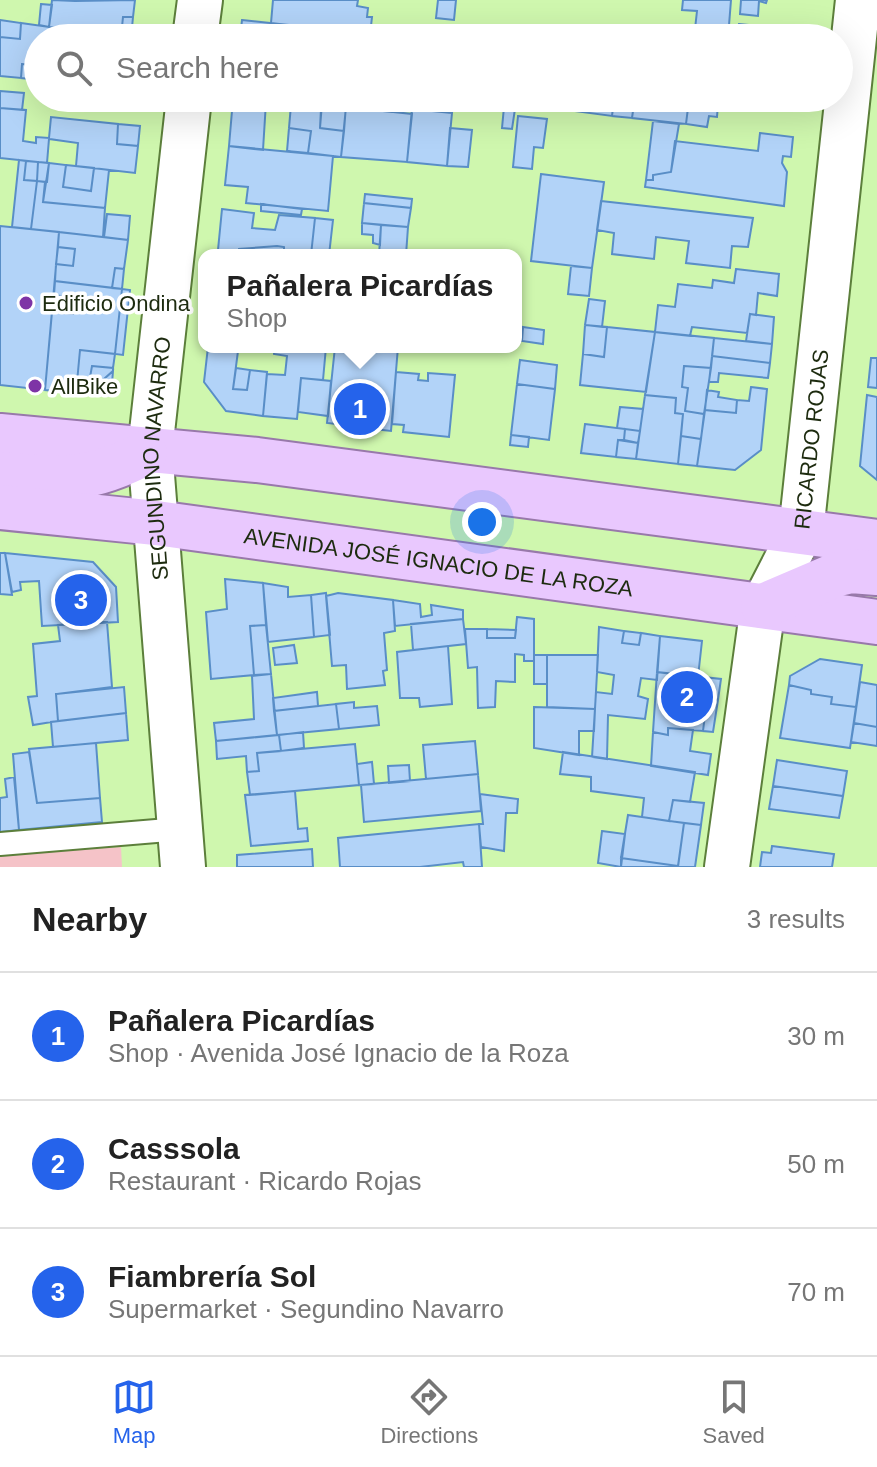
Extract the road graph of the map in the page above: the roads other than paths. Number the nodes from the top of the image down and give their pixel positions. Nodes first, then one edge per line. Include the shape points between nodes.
1 (200, 0) edge
2 (858, 0) edge
3 (197, 24) edge
4 (853, 47) edge
5 (187, 112) edge
6 (846, 112) edge
7 (0, 436) edge
8 (150, 450) junction
9 (0, 474) edge
10 (0, 507) edge
11 (156, 523) junction
12 (801, 532) junction
13 (877, 542) edge
14 (877, 573) edge
15 (763, 606) junction
16 (877, 622) edge
17 (0, 844) edge
18 (182, 848) edge
19 (727, 867) edge

1 - 3 street
2 - 4 street, RICARDO ROJAS
5 - 8 street, SEGUNDINO NAVARRO
6 - 12 street, RICARDO ROJAS
7 - 8 main road
8 - 9 main road via 114,469 76,477
8 - 11 street, SEGUNDINO NAVARRO
8 - 12 main road
10 - 11 main road, AVENIDA JOSÉ IGNACIO DE LA ROZA
11 - 15 main road, AVENIDA JOSÉ IGNACIO DE LA ROZA
11 - 18 street, SEGUNDINO NAVARRO
12 - 13 main road
12 - 15 street, RICARDO ROJAS
14 - 15 main road via 838,574
15 - 16 main road, AVENIDA JOSÉ IGNACIO DE LA ROZA
15 - 19 street, RICARDO ROJAS
17 - 18 lane

